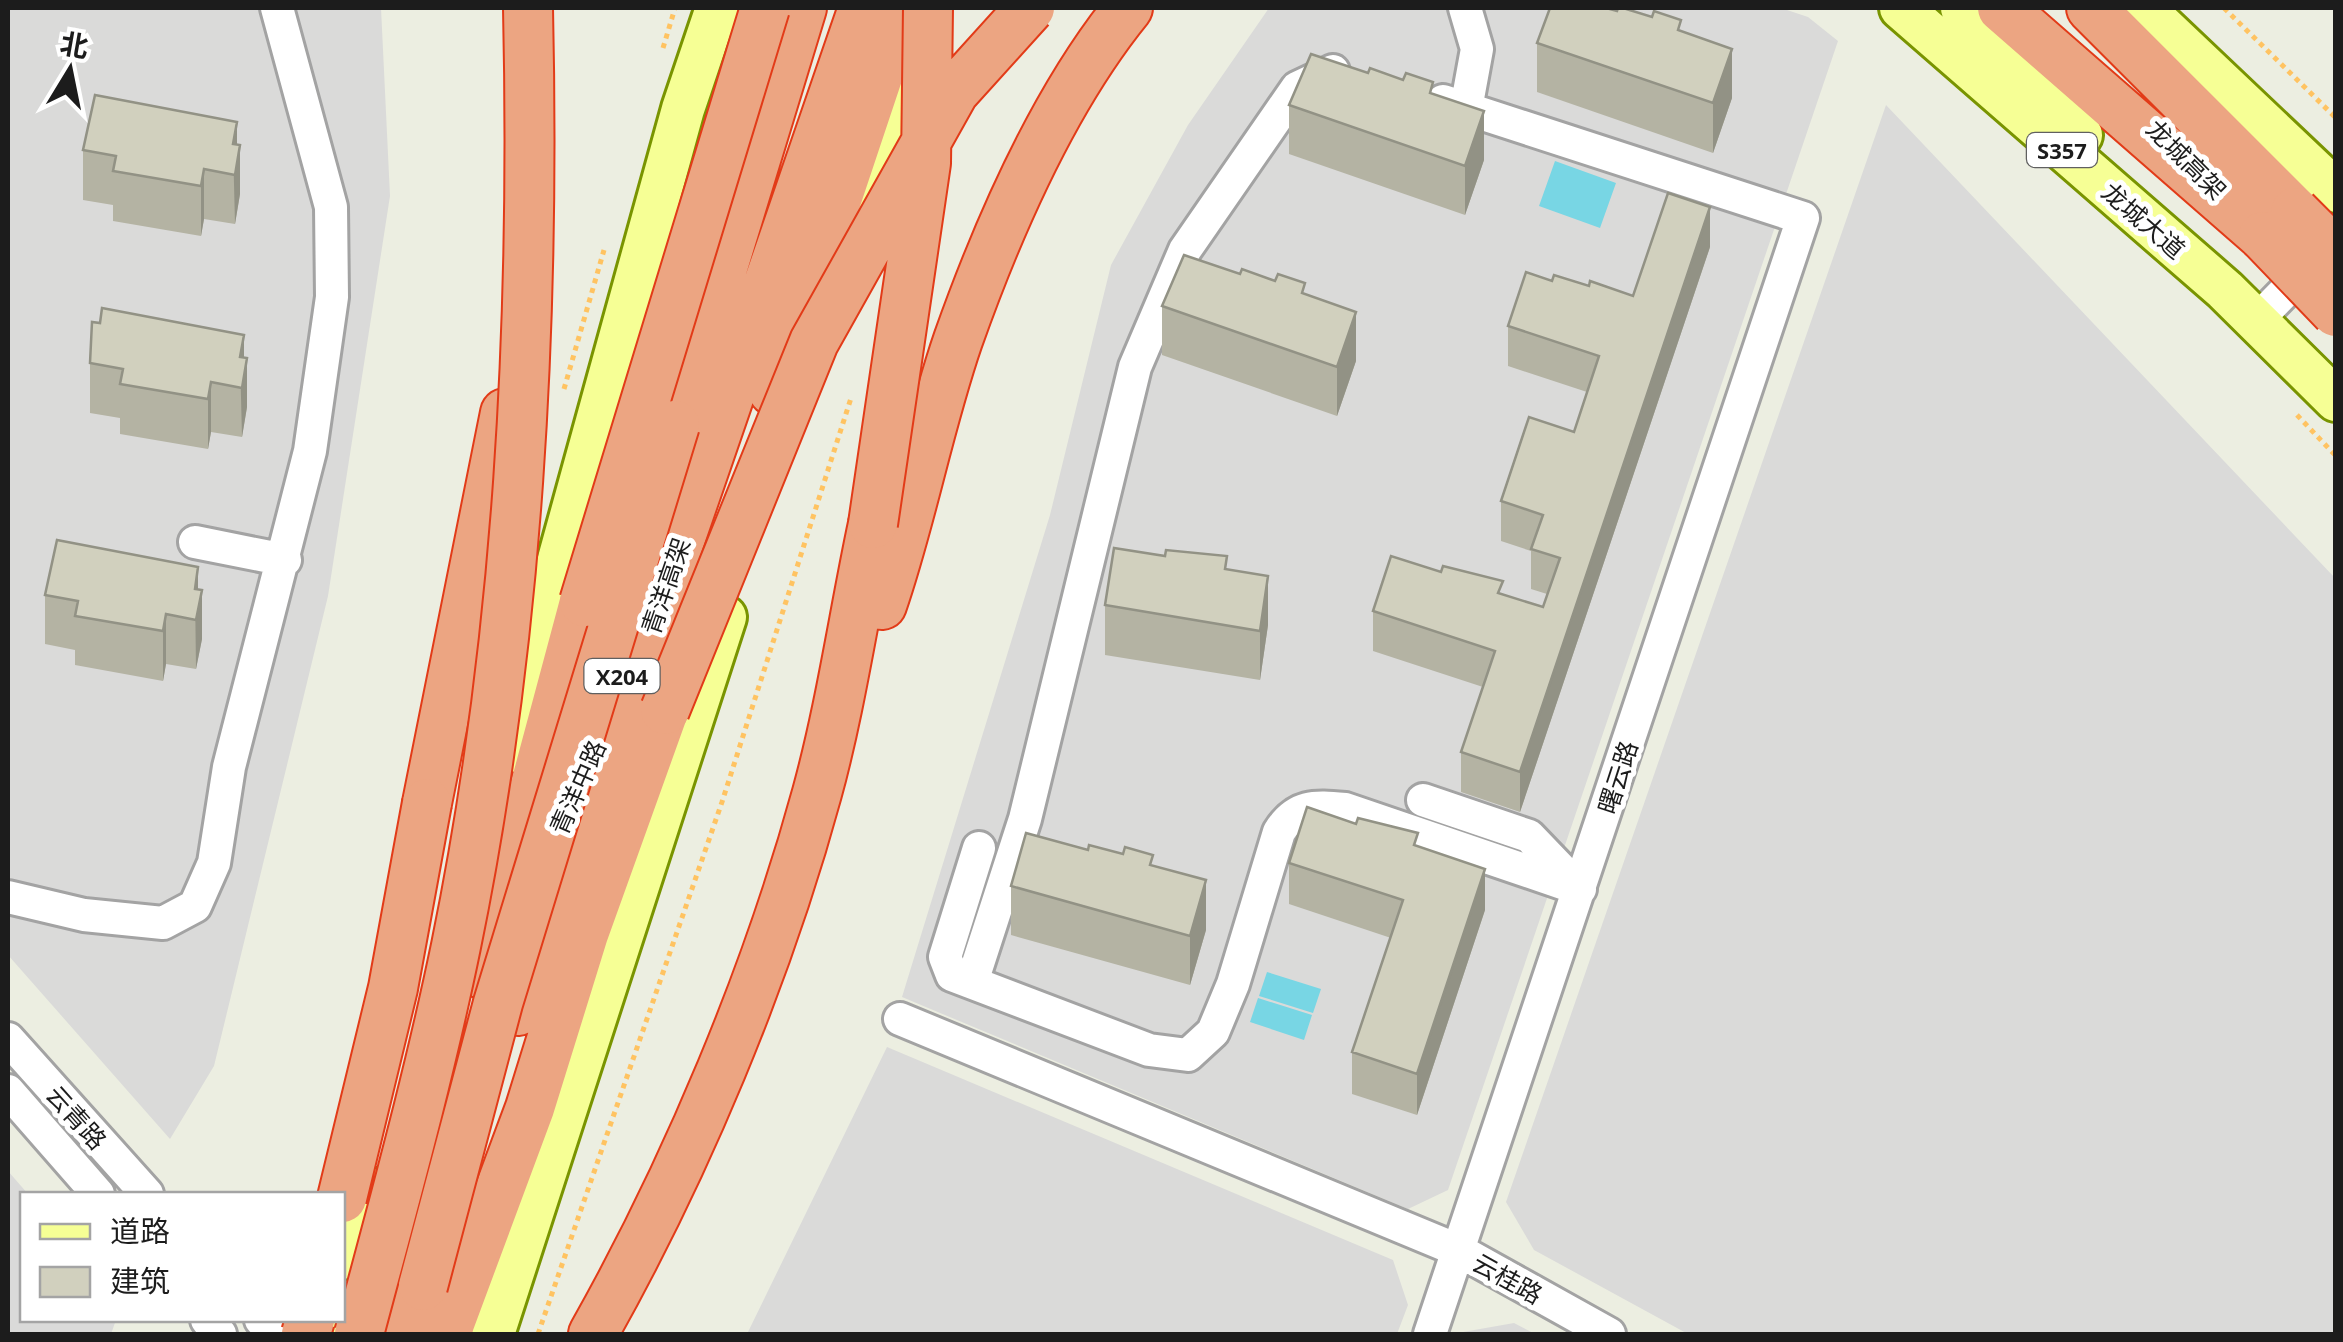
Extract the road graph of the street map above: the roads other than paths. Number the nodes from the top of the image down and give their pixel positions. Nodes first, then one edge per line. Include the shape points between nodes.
1 (277, 8) edge
2 (528, 8) edge
3 (717, 8) edge
4 (765, 8) edge
5 (782, 8) edge
6 (802, 8) edge
7 (841, 8) edge
8 (863, 8) edge
9 (901, 8) edge
10 (927, 8) edge
11 (944, 8) edge
12 (1030, 8) edge
13 (1128, 8) edge
14 (1465, 8) edge
15 (1901, 8) edge
16 (1962, 8) edge
17 (2002, 8) edge
18 (2037, 8) edge
19 (2091, 8) edge
20 (2133, 8) edge
21 (2143, 8) edge
22 (1372, 78) edge
23 (1410, 90) edge
24 (1466, 109) junction
25 (883, 138) junction
26 (2298, 213) edge
27 (2336, 240) edge
28 (2336, 253) edge
29 (526, 286) junction
30 (2225, 290) junction
31 (2336, 312) edge
32 (2256, 320) junction
33 (2336, 400) edge
34 (598, 409) junction
35 (194, 542) dead end
36 (284, 560) junction
37 (665, 710) junction
38 (818, 793) junction
39 (1423, 800) dead end
40 (979, 848) dead end
41 (1580, 890) junction
42 (8, 897) edge
43 (972, 982) junction
44 (435, 994) junction
45 (900, 1018) dead end
46 (8, 1039) edge
47 (466, 1042) junction
48 (8, 1091) edge
49 (96, 1192) edge
50 (145, 1192) edge
51 (360, 1194) edge
52 (418, 1202) junction
53 (654, 1225) junction
54 (345, 1247) edge
55 (1460, 1250) junction
56 (345, 1286) edge
57 (423, 1286) junction
58 (360, 1334) edge
59 (378, 1334) edge
60 (406, 1334) edge
61 (446, 1334) edge
62 (492, 1334) edge
63 (593, 1334) edge
64 (612, 1334) edge
65 (1430, 1334) edge
66 (1609, 1334) edge

1 - 36 street via 332,207 332,297 310,452
2 - 29 highway, bridge
3 - 34 main road
4 - 47 highway, bridge via 584,602
5 - 34 main road via 708,250
6 - 57 highway, bridge via 498,1003
7 - 47 main road, 青洋中路 / X204 via 614,703
8 - 57 highway, 青洋高架, bridge
9 - 37 highway, 青洋高架, bridge
10 - 25 main road
10 - 38 highway, bridge via 926,163 901,350
11 - 25 main road
12 - 37 highway, bridge via 954,92 814,342
13 - 38 highway via 1069,100 978,288 957,342 908,528
14 - 24 street via 1477,50
15 - 30 main road, 龙城大道 / S357
16 - 30 main road
17 - 26 highway
18 - 26 highway, 龙城高架
19 - 26 highway, 龙城高架
20 - 26 highway
21 - 26 main road
22 - 43 street via 1326,70 1297,88 1185,250 1135,367 1025,820
23 - 24 street
24 - 41 street, 曙云路 via 1803,218
25 - 62 main road
26 - 28 highway, 龙城高架, bridge
26 - 31 highway, 龙城高架, bridge
27 - 32 street
29 - 51 highway, bridge
29 - 58 highway, bridge via 520,454 479,811 439,1020
30 - 32 main road, 龙城大道 / S357
32 - 33 main road, 龙城大道 / S357
34 - 44 main road
35 - 36 street
36 - 42 street via 228,766 214,863 195,906 162,923 84,915
37 - 61 highway, 青洋高架
38 - 53 highway via 748,998
39 - 41 street via 1530,836
40 - 43 street via 945,957 952,975
41 - 43 street via 1344,809 1314,806 1291,813 1279,832 1233,984 1213,1032 1188,1054 1149,1050
41 - 55 street, 曙云路
44 - 51 main road
44 - 52 main road
45 - 55 street, 云桂路
46 - 50 street, 云青路
47 - 52 main road, 青洋中路 / X204
48 - 49 street, 云青路
51 - 54 main road
51 - 56 main road
52 - 59 main road, 青洋中路 / X204
53 - 63 highway
53 - 64 highway
55 - 65 street, 曙云路
55 - 66 street, 云桂路
57 - 60 highway, 青洋高架

